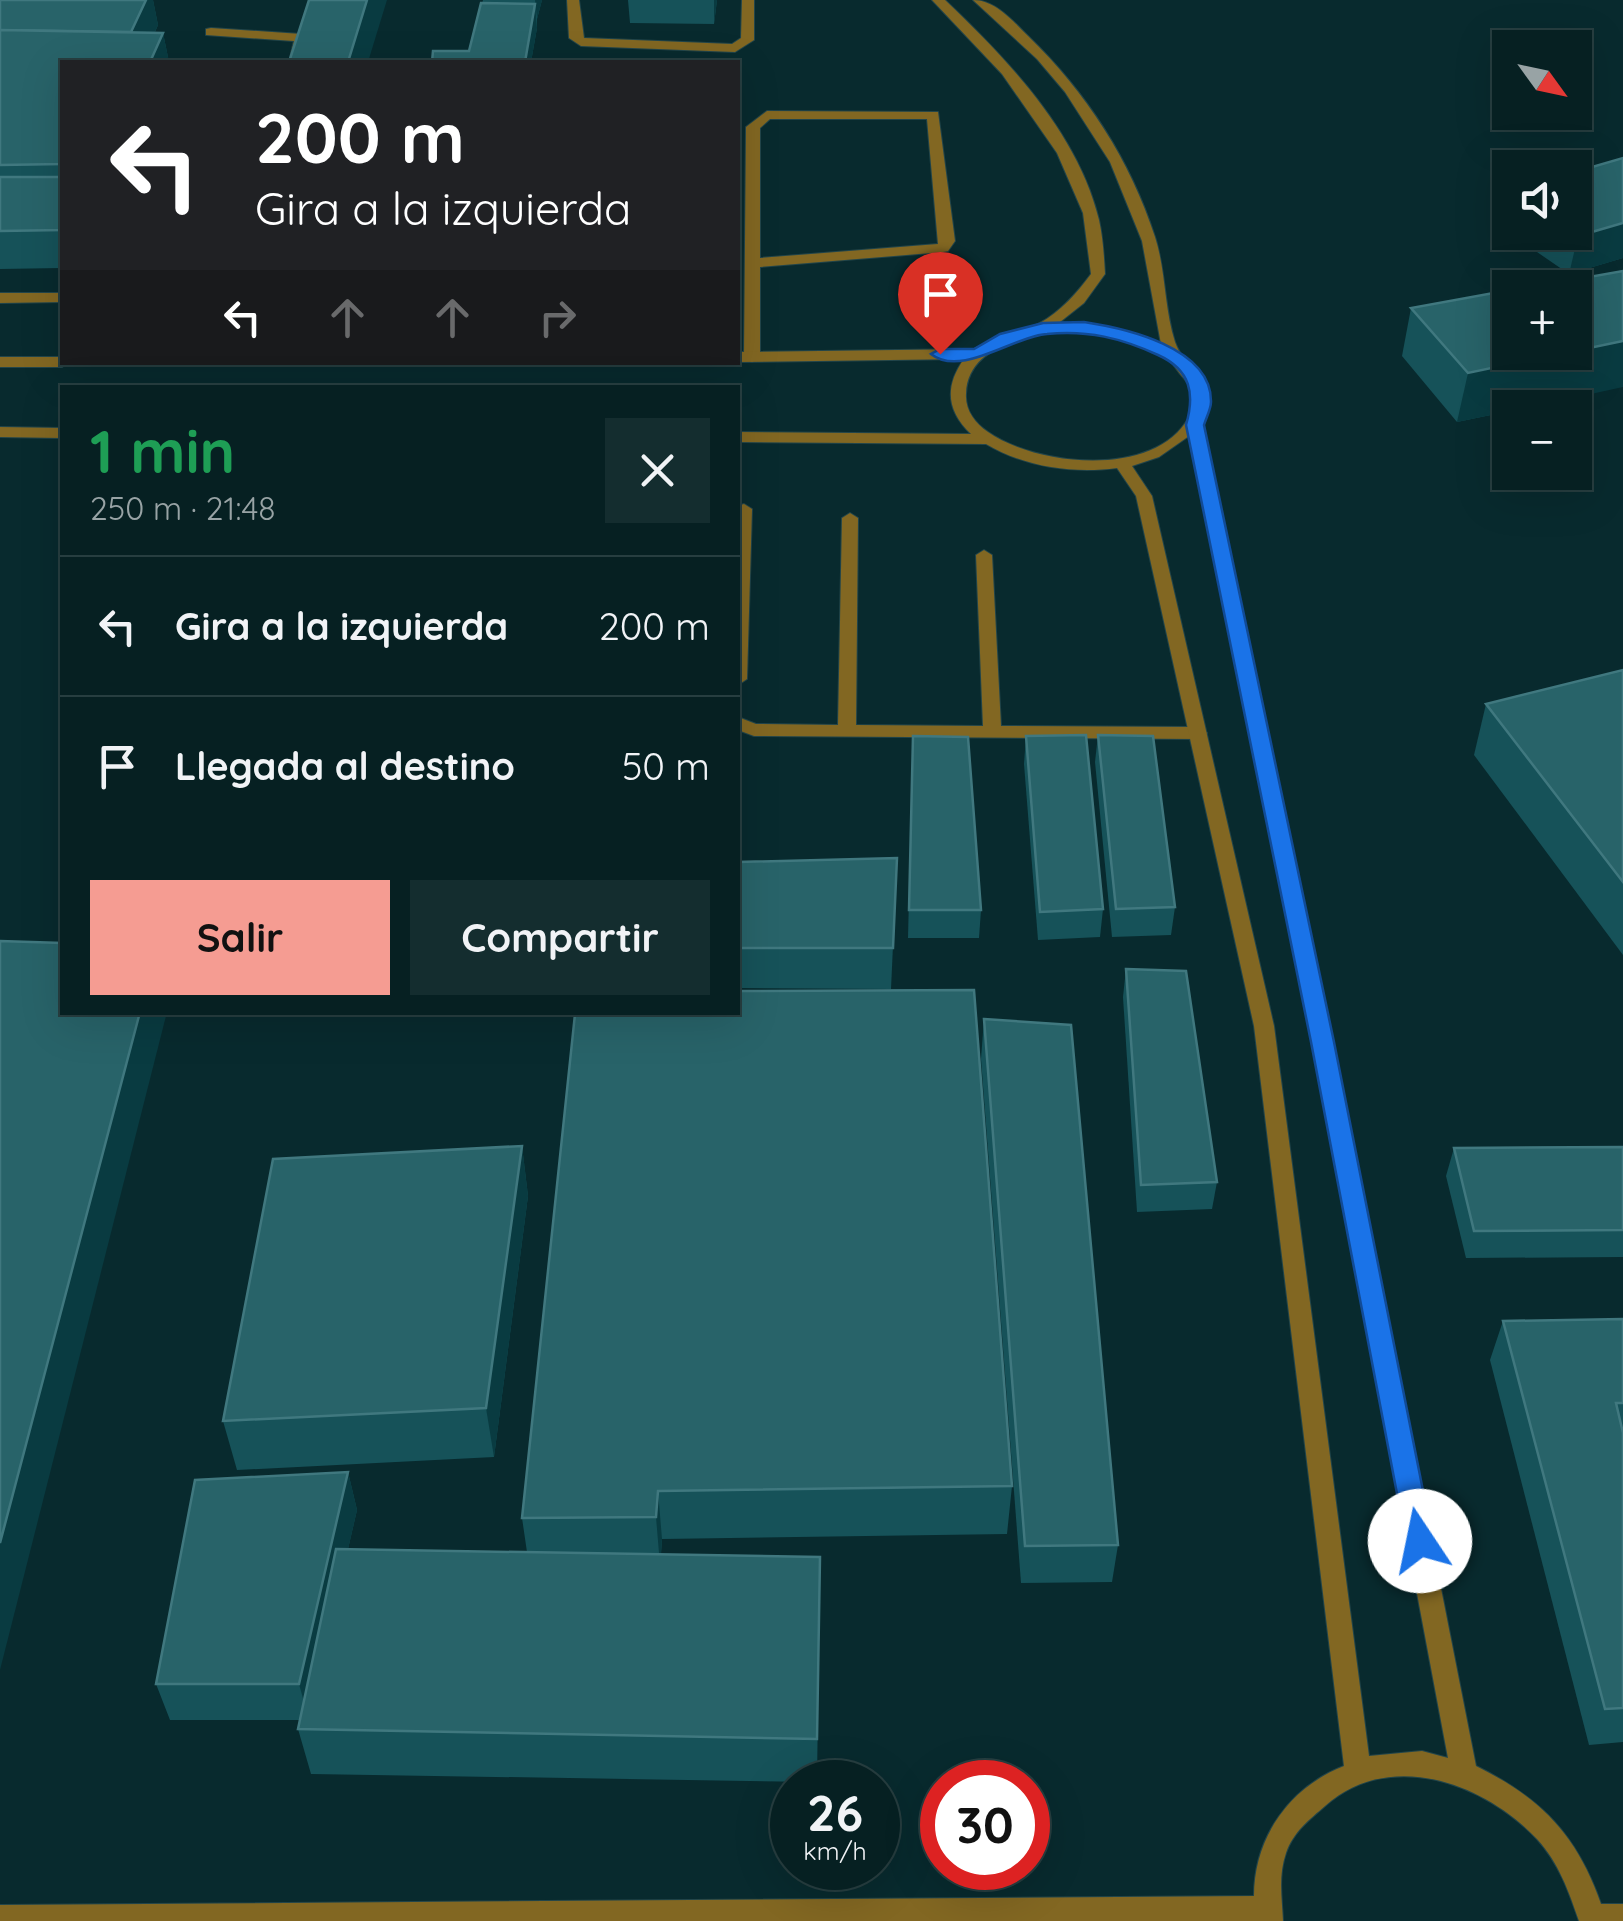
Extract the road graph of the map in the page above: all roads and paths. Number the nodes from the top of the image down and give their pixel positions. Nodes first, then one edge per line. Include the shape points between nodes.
1 (573, 0) edge
2 (748, 0) edge
3 (938, 0) edge
4 (979, 0) edge
5 (211, 32) dead end
6 (296, 60) edge
7 (753, 263) junction
8 (0, 298) edge
9 (60, 298) edge
10 (1043, 328) junction
11 (977, 354) junction
12 (1173, 356) junction
13 (745, 357) edge
14 (0, 362) edge
15 (60, 362) edge
16 (1195, 425) junction
17 (0, 432) edge
18 (60, 433) edge
19 (740, 438) edge
20 (987, 439) junction
21 (1122, 464) junction
22 (744, 509) dead end
23 (850, 518) dead end
24 (984, 555) dead end
25 (740, 622) edge
26 (740, 723) edge
27 (847, 731) junction
28 (992, 732) junction
29 (1198, 734) junction
30 (1357, 1768) junction
31 (1464, 1772) junction
32 (1269, 1915) edge
33 (1623, 1917) edge
34 (0, 1918) edge
35 (1593, 1919) edge

1 - 2 street via 581,42 734,48 747,40
3 - 10 street via 1025,95 1070,161 1091,216 1098,274 1079,300
4 - 12 street via 1055,68 1111,154 1152,242
5 - 6 street via 301,38
7 - 7 street via 756,120 934,115 948,241 943,248
7 - 13 street
8 - 9 street
10 - 11 street
10 - 12 street via 1125,334
11 - 13 street
11 - 20 street via 962,370 956,393 964,418
12 - 16 street via 1194,377 1202,401
14 - 15 street
16 - 21 street via 1159,452
16 - 31 street
17 - 18 street
19 - 20 street
20 - 21 street via 1034,460
21 - 29 street via 1144,496
22 - 25 street
23 - 27 street
24 - 28 street
26 - 27 street via 754,730
27 - 28 street
28 - 29 street
29 - 30 street via 1264,1026
30 - 31 street via 1410,1760
30 - 32 street via 1312,1792 1280,1832 1270,1860
31 - 35 street via 1537,1816 1573,1863
32 - 34 street
33 - 35 street

